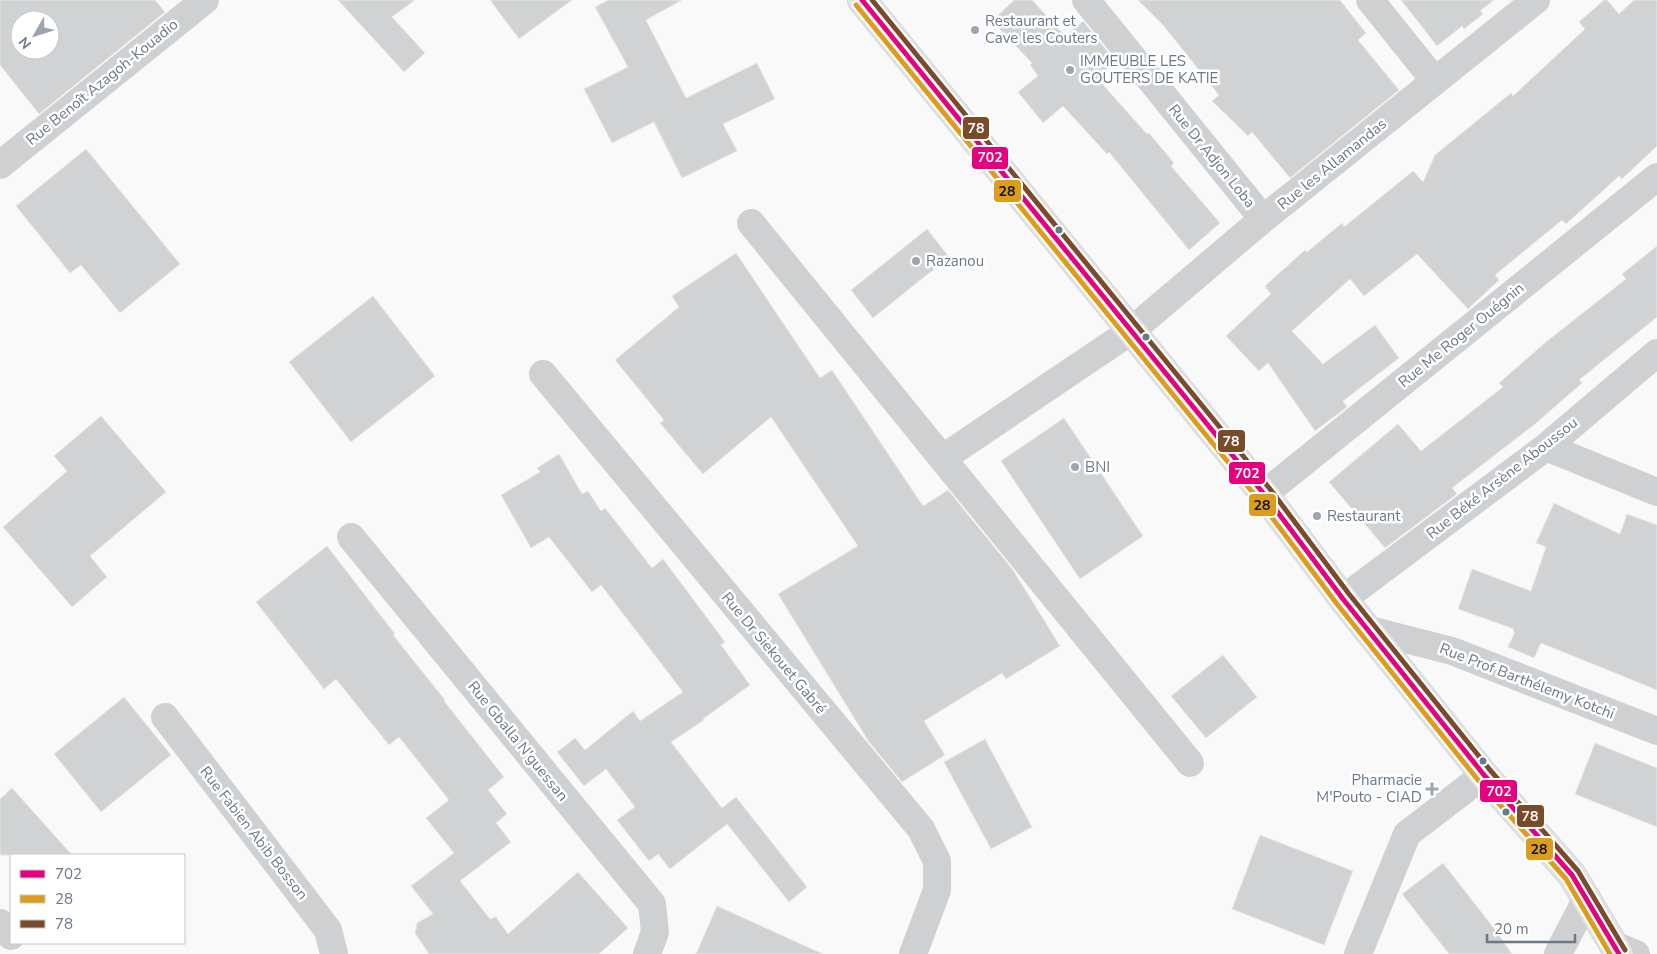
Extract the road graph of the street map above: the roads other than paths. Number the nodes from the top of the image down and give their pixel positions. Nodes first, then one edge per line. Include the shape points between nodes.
1 (205, 0) edge
2 (862, 0) edge
3 (1086, 0) edge
4 (1370, 0) edge
5 (1536, 0) edge
6 (1435, 81) junction
7 (0, 165) edge
8 (1657, 177) edge
9 (1263, 219) junction
10 (752, 223) dead end
11 (1131, 331) junction
12 (1656, 356) edge
13 (543, 374) dead end
14 (1546, 447) junction
15 (944, 458) junction
16 (1657, 492) edge
17 (1264, 494) junction
18 (351, 537) dead end
19 (1343, 599) junction
20 (1366, 629) junction
21 (165, 717) dead end
22 (1657, 730) edge
23 (1190, 762) dead end
24 (1484, 775) junction
25 (1586, 898) junction
26 (0, 923) edge
27 (10, 935) edge
28 (18, 944) edge
29 (1624, 951) edge
30 (27, 954) edge
31 (334, 954) edge
32 (647, 954) edge
33 (913, 954) edge
34 (1358, 954) edge
35 (1558, 954) edge

1 - 7 street, Rue Benoît Azagoh-Kouadio
2 - 11 main road
3 - 9 street, Rue Dr Adjon Loba
4 - 6 street
5 - 6 street, Rue les Allamandas
6 - 9 street, Rue les Allamandas
8 - 17 street, Rue Me Roger Ouégnin
9 - 11 street, Rue les Allamandas
10 - 15 street
11 - 15 street, Rue les Allamandas
11 - 17 main road
12 - 14 street, Rue Béké Arsène Aboussou
13 - 33 street, Rue Dr Siekouet Gabré via 921,829 936,861 937,890
14 - 16 street
14 - 19 street, Rue Béké Arsène Aboussou
15 - 23 street
17 - 19 main road
18 - 32 street, Rue Gballa N'guessan via 652,904 656,932
19 - 20 main road
20 - 22 street, Rue Prof Barthélemy Kotchi via 1452,651
20 - 24 main road
21 - 31 street, Rue Fabien Abib Bosson via 328,930
24 - 25 main road via 1572,875
24 - 34 street via 1407,834
25 - 29 main road
25 - 35 street
26 - 27 street
28 - 30 street

